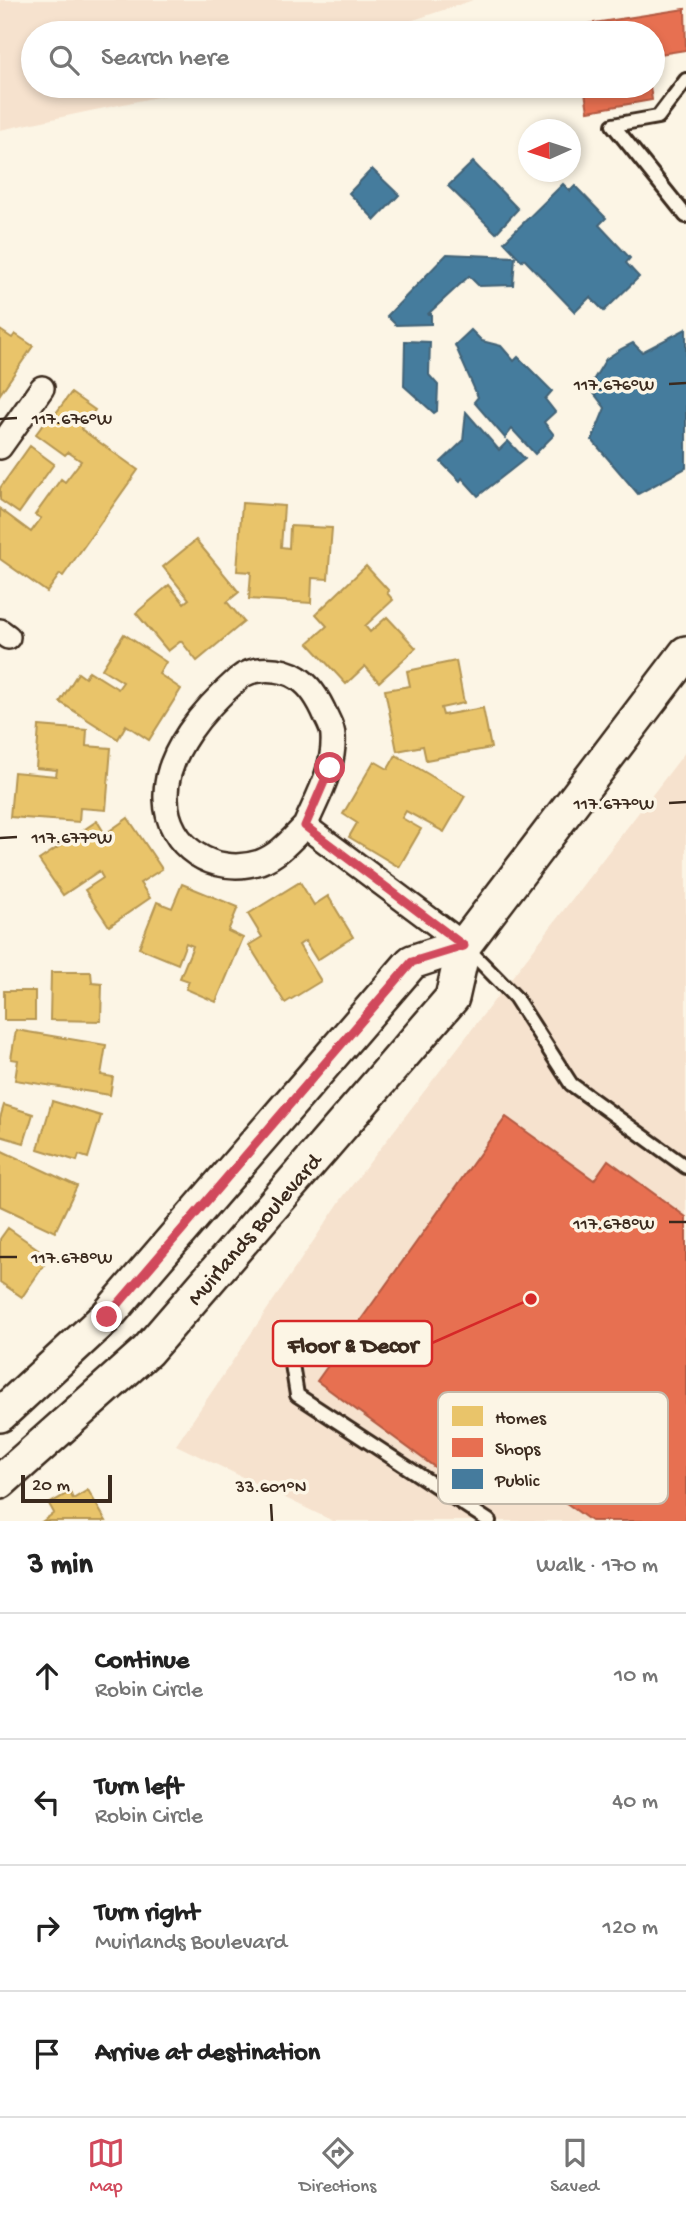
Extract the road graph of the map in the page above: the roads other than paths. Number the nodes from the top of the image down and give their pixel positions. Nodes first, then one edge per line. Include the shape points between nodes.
1 (686, 80) edge
2 (686, 216) edge
3 (42, 388) dead end
4 (0, 447) edge
5 (686, 653) edge
6 (305, 826) junction
7 (464, 946) junction
8 (686, 1167) edge
9 (290, 1352) dead end
10 (0, 1415) edge
11 (0, 1482) edge
12 (438, 1488) edge
13 (463, 1504) edge
14 (489, 1521) edge

1 - 2 lane via 658,117 613,125
3 - 4 street
5 - 7 main road, Muirlands Boulevard
6 - 6 street via 330,768 334,734 319,700 298,678 270,669 244,674 195,723 171,768 166,797 170,825 187,847 207,862 232,867 280,852
6 - 7 street
7 - 8 lane via 515,997 572,1084
7 - 10 main road via 412,962 107,1317
7 - 11 main road, Muirlands Boulevard via 452,998 352,1115 147,1351
9 - 12 lane via 297,1395
13 - 14 lane

